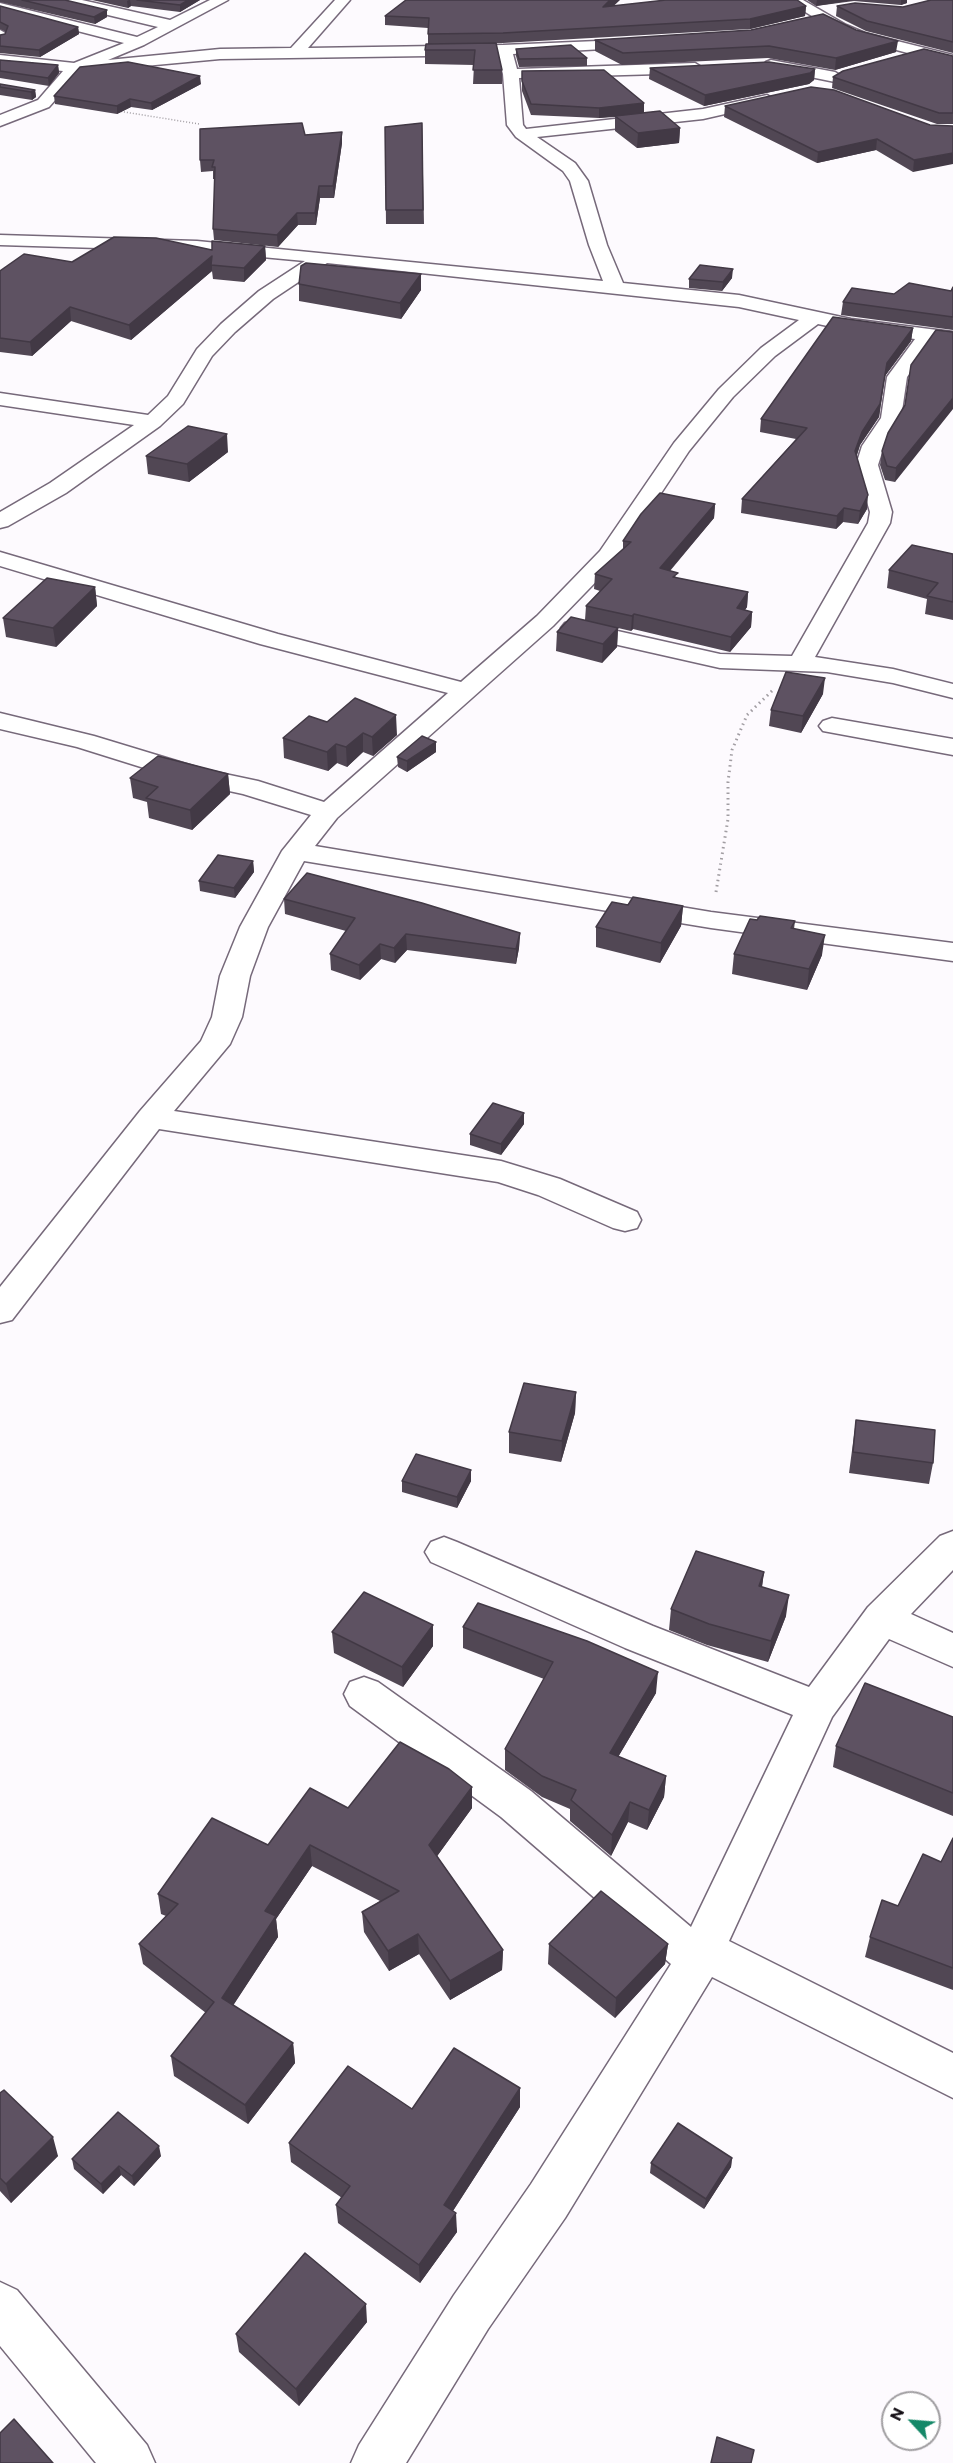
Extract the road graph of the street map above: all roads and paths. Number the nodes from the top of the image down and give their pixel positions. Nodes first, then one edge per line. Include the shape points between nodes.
1 (63, 0) edge
2 (187, 0) edge
3 (343, 0) edge
4 (793, 0) edge
5 (215, 3) edge
6 (0, 6) edge
7 (825, 13) junction
8 (802, 23) edge
9 (170, 25) junction
10 (139, 42) junction
11 (657, 42) edge
12 (953, 43) edge
13 (503, 50) junction
14 (297, 51) junction
15 (923, 52) junction
16 (0, 60) edge
17 (953, 60) edge
18 (892, 61) edge
19 (751, 65) edge
20 (76, 68) junction
21 (710, 68) edge
22 (511, 74) junction
23 (33, 90) edge
24 (810, 91) edge
25 (55, 93) junction
26 (778, 97) edge
27 (0, 110) edge
28 (116, 111) edge
29 (20, 112) junction
30 (0, 121) edge
31 (199, 124) dead end
32 (522, 134) junction
33 (0, 240) edge
34 (323, 256) junction
35 (616, 289) junction
36 (815, 317) junction
37 (927, 336) junction
38 (953, 338) edge
39 (0, 399) edge
40 (153, 422) junction
41 (0, 521) edge
42 (0, 559) edge
43 (544, 621) junction
44 (800, 663) junction
45 (464, 690) junction
46 (953, 691) edge
47 (0, 721) edge
48 (832, 726) dead end
49 (953, 747) edge
50 (327, 812) junction
51 (296, 851) junction
52 (711, 920) junction
53 (953, 952) edge
54 (151, 1118) junction
55 (625, 1220) dead end
56 (0, 1311) edge
57 (953, 1546) edge
58 (444, 1552) dead end
59 (882, 1618) junction
60 (953, 1651) edge
61 (364, 1694) dead end
62 (817, 1707) junction
63 (700, 1955) junction
64 (953, 2076) edge
65 (0, 2307) edge
66 (129, 2463) edge
67 (377, 2463) edge

1 - 9 street
2 - 5 street
3 - 14 street
4 - 7 street
5 - 9 street
6 - 10 street
7 - 8 street
7 - 15 street via 841,28 860,36
9 - 10 street
10 - 20 street
11 - 13 street
12 - 15 street
13 - 14 street
13 - 22 street
14 - 20 street
15 - 17 street
15 - 18 street
16 - 20 street
19 - 24 street via 776,65 821,76 843,75
20 - 25 street
21 - 22 street
22 - 32 street via 515,125
23 - 25 street
25 - 29 street via 46,102
26 - 32 street via 703,114
27 - 29 street
28 - 31 path
29 - 30 street
32 - 35 street via 569,167 579,181
33 - 34 street via 197,246
34 - 35 street
34 - 40 street via 266,295 228,328 204,353 176,400
35 - 36 street via 739,301
36 - 37 street
36 - 43 street via 768,352 726,393 681,447 608,556
37 - 38 street
37 - 44 street via 897,377 891,418 873,446 867,465 881,512 879,523
39 - 40 street
40 - 41 street via 58,488
42 - 45 street via 269,639
43 - 44 street via 720,661
43 - 45 street
44 - 46 street via 853,669
44 - 52 path via 747,715 732,750 728,819
45 - 50 street
47 - 50 street via 85,741
48 - 49 street
50 - 51 street
51 - 52 street
51 - 54 street via 255,927 235,976 227,1017 215,1044
52 - 53 street
54 - 55 street via 501,1172
54 - 56 street
57 - 59 street
58 - 62 street via 639,1637
59 - 60 street
59 - 62 street
61 - 63 street via 516,1804
62 - 63 street
63 - 64 street
63 - 67 street via 548,2201 471,2312
65 - 66 street

